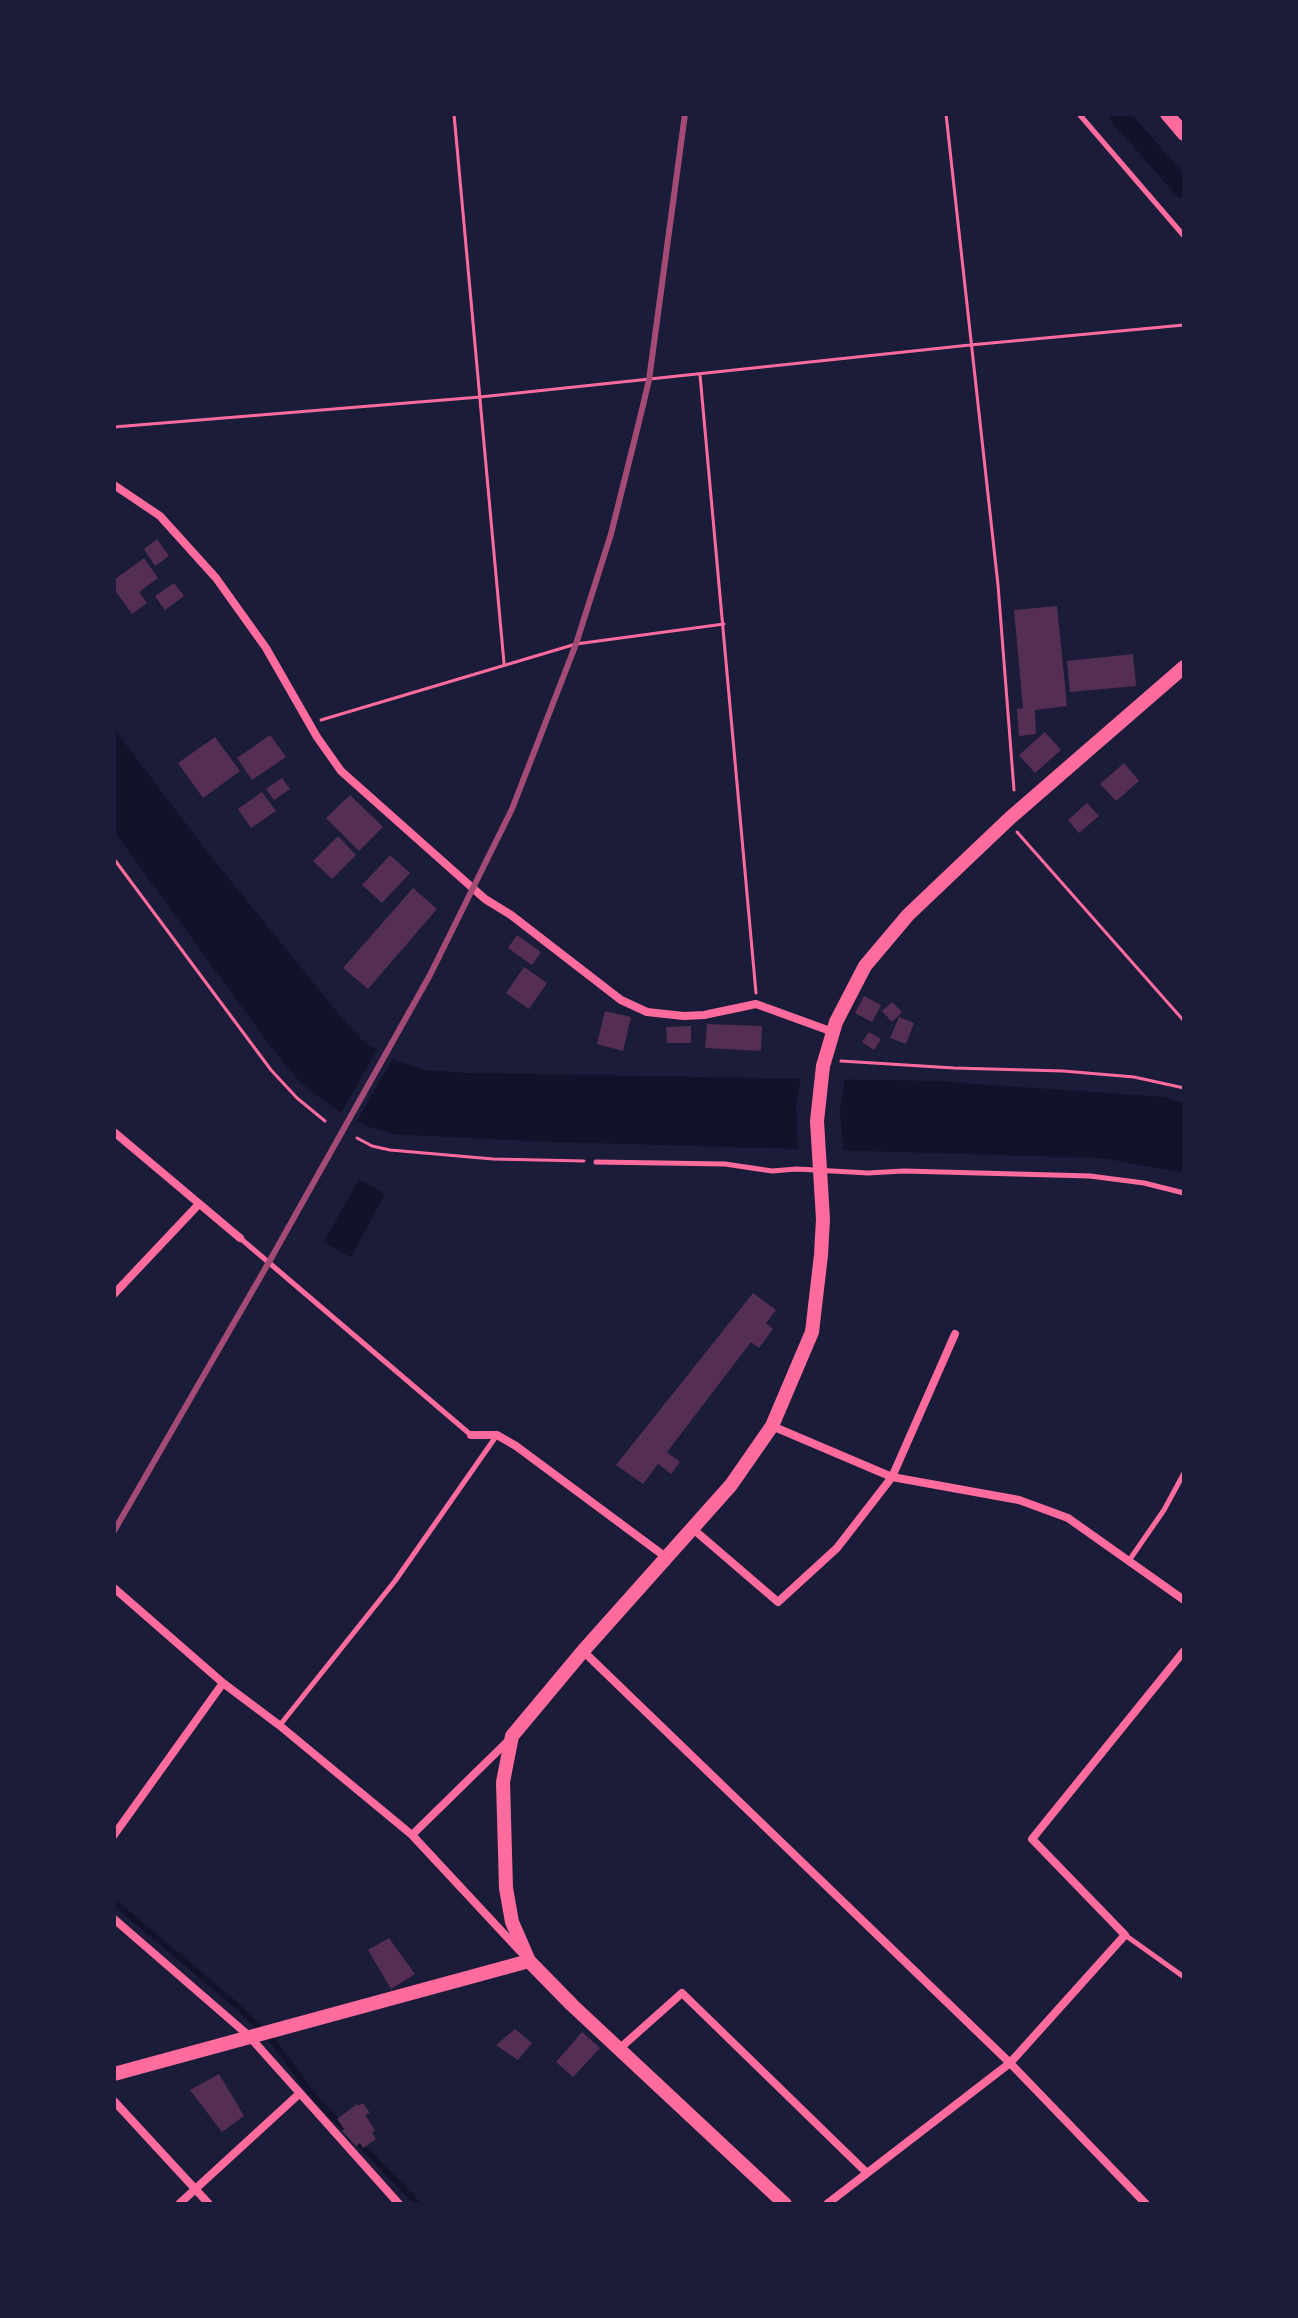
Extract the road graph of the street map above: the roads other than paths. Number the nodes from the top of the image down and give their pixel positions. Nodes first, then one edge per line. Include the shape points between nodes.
1 (1079, 114) edge
2 (1167, 114) edge
3 (1184, 134) edge
4 (1184, 236) edge
5 (114, 485) edge
6 (1184, 667) edge
7 (833, 1032) junction
8 (114, 1132) edge
9 (596, 1162) road end
10 (820, 1167) junction
11 (1184, 1193) edge
12 (199, 1204) junction
13 (240, 1238) joint
14 (114, 1294) edge
15 (955, 1334) dead end
16 (772, 1426) junction
17 (471, 1435) joint
18 (497, 1435) junction
19 (1184, 1473) edge
20 (892, 1477) junction
21 (693, 1529) junction
22 (667, 1558) junction
23 (1128, 1562) junction
24 (114, 1588) edge
25 (1184, 1600) edge
26 (583, 1651) junction
27 (1184, 1651) edge
28 (223, 1683) junction
29 (279, 1725) junction
30 (512, 1736) junction
31 (114, 1835) edge
32 (412, 1835) junction
33 (114, 1919) edge
34 (1125, 1935) junction
35 (529, 1961) junction
36 (1184, 1977) edge
37 (248, 2035) junction
38 (619, 2049) junction
39 (1010, 2063) junction
40 (114, 2074) edge
41 (299, 2094) junction
42 (114, 2101) edge
43 (867, 2173) junction
44 (195, 2189) junction
45 (179, 2204) edge
46 (209, 2204) edge
47 (399, 2204) edge
48 (785, 2204) edge
49 (827, 2204) edge
50 (1146, 2204) edge

1 - 4 lane
2 - 3 main road
5 - 7 street via 160,516 216,578 341,771 460,878 621,1000 647,1012 704,1015 756,1004
6 - 7 main road via 1006,821 889,935 857,980
7 - 10 main road via 817,1121
8 - 12 street
9 - 10 lane via 725,1164 772,1171
10 - 11 lane via 1090,1176
10 - 16 main road via 821,1255 812,1332
12 - 13 street
12 - 14 street
13 - 17 lane
15 - 20 street
16 - 20 street
16 - 21 main road
17 - 18 street
18 - 22 street
18 - 29 lane via 395,1581
19 - 23 lane
20 - 21 street via 837,1548 778,1602
20 - 23 street via 1019,1500 1068,1518
21 - 22 main road
22 - 26 main road
23 - 25 street
24 - 28 street
26 - 30 main road
26 - 39 street
27 - 34 street via 1032,1839
28 - 29 street
28 - 31 street
29 - 32 street
30 - 32 street
30 - 35 main road via 503,1782 506,1888 512,1922
32 - 35 street
33 - 37 street
34 - 36 lane
34 - 39 street
35 - 37 main road
35 - 38 main road
37 - 40 main road
37 - 41 street
38 - 43 street via 682,1993
38 - 48 main road
39 - 43 street
39 - 50 street
41 - 44 street
41 - 47 street
42 - 44 street
43 - 49 street
44 - 45 street
44 - 46 street

